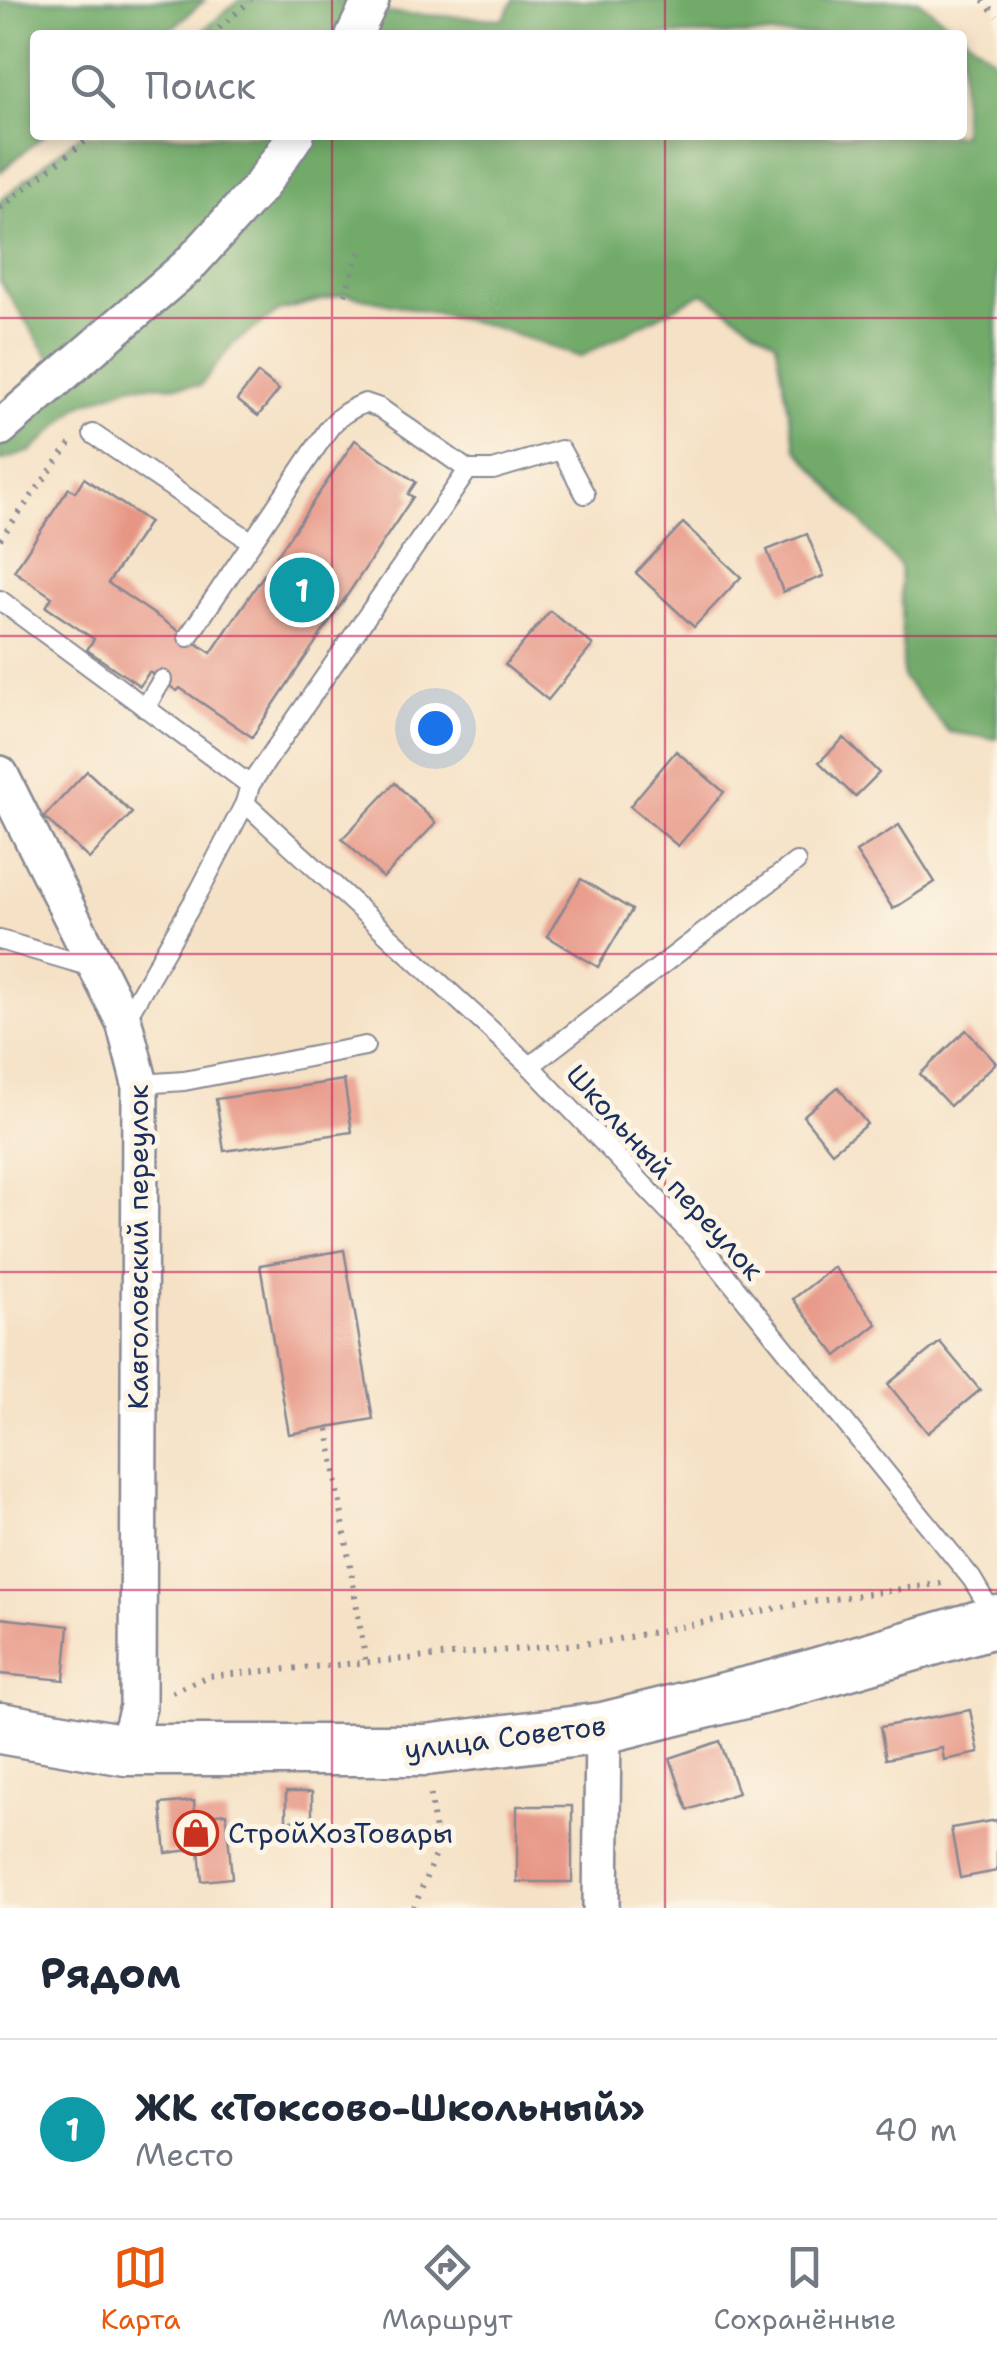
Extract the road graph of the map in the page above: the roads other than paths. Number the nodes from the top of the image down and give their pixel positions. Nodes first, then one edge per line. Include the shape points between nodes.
1 (370, 0) edge
2 (356, 30) edge
3 (293, 140) edge
4 (0, 428) edge
5 (93, 434) road end
6 (468, 470) junction
7 (585, 494) dead end
8 (252, 542) junction
9 (0, 600) edge
10 (188, 637) dead end
11 (162, 680) dead end
12 (144, 708) junction
13 (0, 774) edge
14 (248, 794) junction
15 (796, 862) dead end
16 (0, 940) edge
17 (100, 970) junction
18 (124, 1022) junction
19 (365, 1046) dead end
20 (530, 1066) junction
21 (140, 1084) junction
22 (988, 1607) edge
23 (0, 1728) edge
24 (132, 1728) junction
25 (603, 1728) junction
26 (601, 1908) edge

1 - 2 street
3 - 4 street via 188,266
5 - 8 lane
6 - 7 lane via 493,470 561,450
6 - 8 lane via 365,403 337,418
6 - 14 lane
8 - 10 lane
9 - 12 lane, Школьный переулок
11 - 12 lane
12 - 14 lane, Школьный переулок
13 - 17 street, Кавголовский переулок
14 - 18 lane
14 - 20 lane, Школьный переулок
15 - 20 lane
16 - 17 lane
17 - 18 street, Кавголовский переулок
18 - 21 street, Кавголовский переулок
19 - 21 lane
20 - 22 lane, Школьный переулок via 702,1246
21 - 24 street, Кавголовский переулок
22 - 25 main road, улица Советов via 777,1686
23 - 24 main road, улица Советов
24 - 25 main road, улица Советов via 426,1750
25 - 26 street

